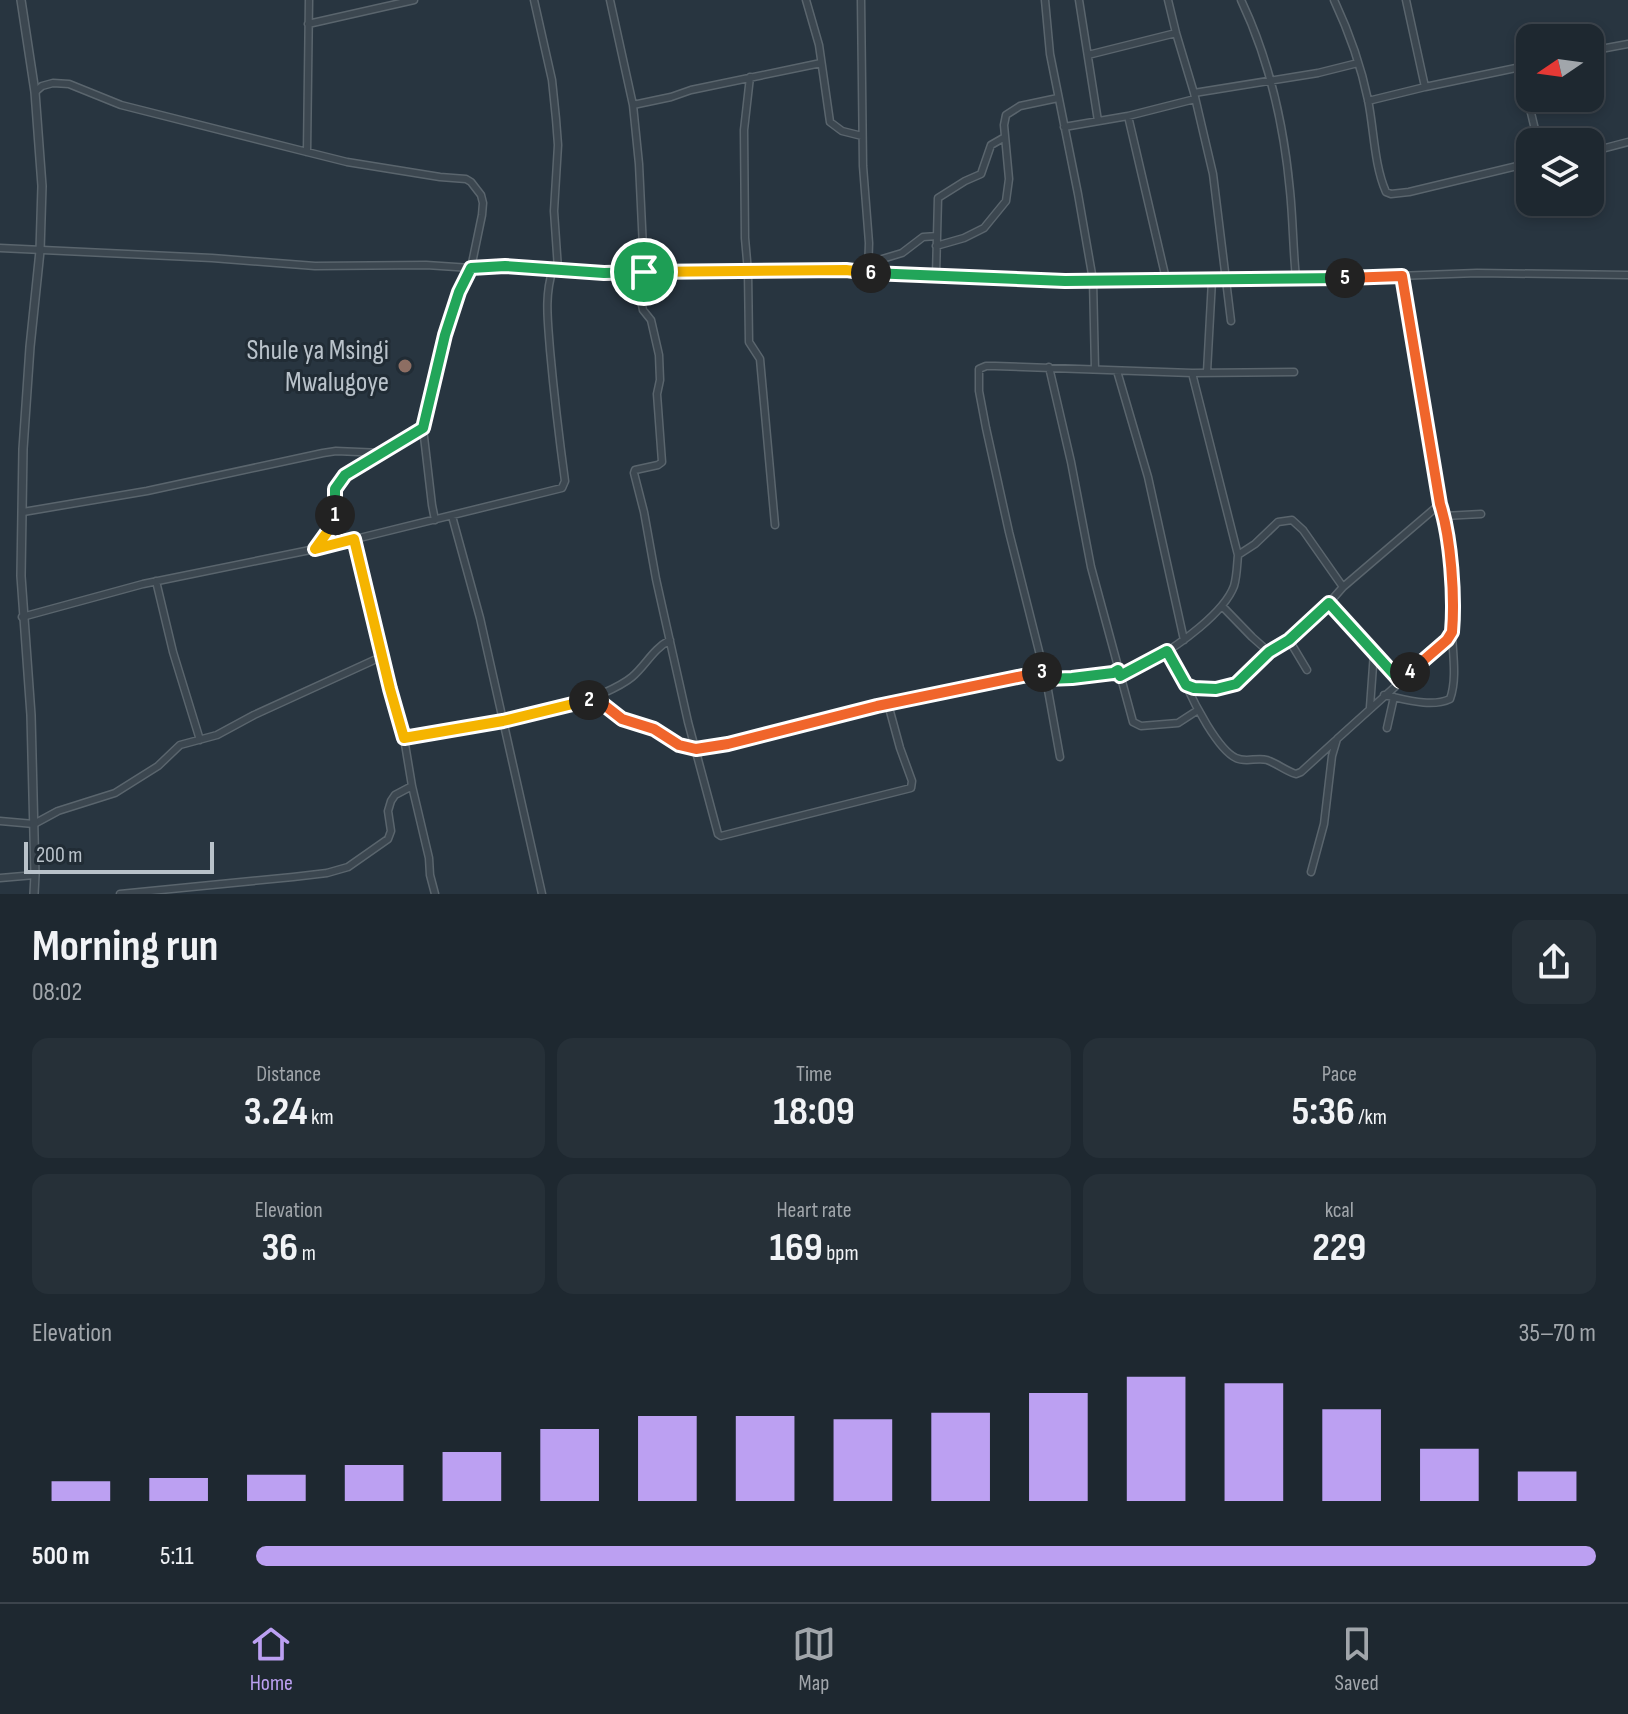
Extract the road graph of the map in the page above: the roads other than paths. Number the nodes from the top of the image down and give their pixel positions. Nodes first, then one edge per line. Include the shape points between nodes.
1 (21, 0) edge
2 (309, 0) edge
3 (414, 0) edge
4 (534, 0) edge
5 (610, 0) edge
6 (806, 0) edge
7 (861, 0) edge
8 (1045, 0) edge
9 (1079, 0) edge
10 (1168, 0) edge
11 (1241, 0) edge
12 (1334, 0) edge
13 (1406, 0) edge
14 (308, 24) junction
15 (1176, 33) junction
16 (1628, 44) edge
17 (1604, 48) edge
18 (1088, 55) junction
19 (821, 63) junction
20 (1358, 63) junction
21 (1516, 68) edge
22 (750, 77) junction
23 (1271, 81) junction
24 (1425, 87) junction
25 (35, 92) junction
26 (1194, 96) junction
27 (1058, 98) junction
28 (1368, 101) junction
29 (633, 105) junction
30 (1128, 116) junction
31 (1098, 121) junction
32 (1064, 127) junction
33 (862, 136) junction
34 (1005, 137) junction
35 (1628, 142) edge
36 (1604, 148) edge
37 (307, 152) junction
38 (1516, 166) edge
39 (937, 236) junction
40 (936, 246) junction
41 (0, 248) edge
42 (40, 251) junction
43 (869, 263) junction
44 (471, 268) junction
45 (555, 269) junction
46 (644, 272) junction
47 (748, 272) junction
48 (868, 273) junction
49 (936, 275) junction
50 (1628, 275) edge
51 (1402, 276) junction
52 (1296, 278) junction
53 (1166, 279) junction
54 (1227, 279) junction
55 (1093, 280) junction
56 (1212, 280) junction
57 (1231, 321) dead end
58 (1049, 367) junction
59 (1095, 369) junction
60 (1117, 371) junction
61 (1207, 372) junction
62 (1294, 372) dead end
63 (1192, 373) junction
64 (423, 428) junction
65 (382, 453) junction
66 (1440, 504) junction
67 (23, 512) junction
68 (1481, 514) dead end
69 (452, 516) junction
70 (1444, 516) junction
71 (435, 520) junction
72 (775, 525) dead end
73 (354, 539) junction
74 (315, 549) junction
75 (1238, 555) junction
76 (156, 581) junction
77 (1343, 587) junction
78 (1329, 603) junction
79 (1222, 606) junction
80 (22, 617) junction
81 (1452, 632) junction
82 (670, 640) junction
83 (1184, 640) junction
84 (1289, 640) junction
85 (1167, 651) junction
86 (1269, 652) junction
87 (1374, 652) junction
88 (383, 656) junction
89 (1307, 670) dead end
90 (1119, 673) junction
91 (1045, 675) junction
92 (1400, 681) junction
93 (1186, 685) junction
94 (1384, 695) junction
95 (1394, 697) junction
96 (588, 700) junction
97 (888, 704) junction
98 (1370, 707) junction
99 (1198, 710) junction
100 (503, 721) junction
101 (1387, 728) dead end
102 (404, 738) junction
103 (1337, 739) junction
104 (200, 740) junction
105 (696, 749) junction
106 (1060, 757) dead end
107 (412, 786) junction
108 (0, 821) edge
109 (34, 824) junction
110 (1311, 872) dead end
111 (35, 875) junction
112 (0, 878) edge
113 (34, 894) edge
114 (120, 894) edge
115 (435, 894) edge
116 (542, 894) edge

1 - 25 street
2 - 14 street
3 - 14 street
4 - 45 street via 556,119
5 - 29 street
6 - 19 street
7 - 33 street
8 - 27 street
9 - 18 street
10 - 15 street
11 - 23 street
12 - 20 street
13 - 24 street
14 - 37 street
15 - 18 street
15 - 26 street
16 - 17 street
18 - 31 street
19 - 22 street
19 - 33 street via 830,122
20 - 23 street
20 - 28 street
21 - 24 street
22 - 29 street
22 - 47 street via 744,130
23 - 26 street
23 - 52 street via 1291,193
24 - 28 street
25 - 37 street via 53,83 69,84 121,105
25 - 42 street via 42,186
26 - 30 street
26 - 54 street via 1213,174
27 - 32 street
27 - 34 street via 1013,109 1004,119
28 - 38 street via 1389,194
29 - 46 street
30 - 31 street
30 - 53 street
31 - 32 street
32 - 55 street
33 - 43 street
34 - 39 street via 991,145 981,174 938,198
34 - 40 street via 1006,201 984,228
35 - 36 street
37 - 44 street via 471,182 483,203
39 - 40 street
39 - 43 street via 923,237 902,253
40 - 49 street
41 - 42 street
42 - 44 street via 315,266
42 - 67 street via 26,395
43 - 48 street
44 - 45 street
44 - 64 street via 445,335
45 - 46 street
45 - 69 street via 547,305 564,486
46 - 47 street
46 - 82 street via 642,305 659,355 662,460 634,473
47 - 48 street
47 - 72 street via 749,343 760,359
48 - 49 street
49 - 55 street
50 - 51 street
51 - 52 street
51 - 66 street
52 - 54 street
53 - 55 street
53 - 56 street
54 - 56 street
54 - 57 street
55 - 59 street
56 - 61 street
58 - 59 street
58 - 90 street
58 - 91 street via 986,366 978,373 1009,532
59 - 60 street
60 - 63 street
60 - 83 street via 1148,477
61 - 62 street
61 - 63 street
63 - 75 street
64 - 65 street
64 - 71 street
65 - 67 street via 323,453
65 - 74 street via 340,480 335,518
66 - 70 street
66 - 77 street
67 - 80 street
68 - 70 street
69 - 71 street
69 - 100 street
70 - 81 street
71 - 73 street
73 - 74 street
73 - 88 street
74 - 76 street
75 - 77 street via 1278,522 1292,520
75 - 79 street via 1234,585
76 - 80 street
76 - 104 street
77 - 78 street
78 - 84 street
78 - 87 street
79 - 83 street
79 - 86 street
80 - 109 street
81 - 92 street
81 - 95 street via 1450,699
82 - 96 street via 623,684
82 - 105 street
83 - 85 street
84 - 86 street
84 - 89 street
85 - 90 street
85 - 93 street
86 - 93 street via 1231,687
87 - 92 street
87 - 98 street
88 - 102 street
88 - 104 street
90 - 91 street
90 - 99 street via 1137,726 1178,723
91 - 97 street
91 - 106 street
92 - 94 street
93 - 99 street
94 - 95 street
94 - 98 street
95 - 101 street
96 - 100 street
96 - 105 street
97 - 105 street
97 - 105 street via 911,788 721,836
98 - 103 street
99 - 103 street via 1235,758 1269,761 1293,774
100 - 102 street
100 - 116 street
102 - 107 street
103 - 110 street
104 - 109 street via 178,746 121,790
107 - 114 street via 391,801 388,839 348,867
107 - 115 street
108 - 109 street
109 - 111 street
111 - 112 street
111 - 113 street

